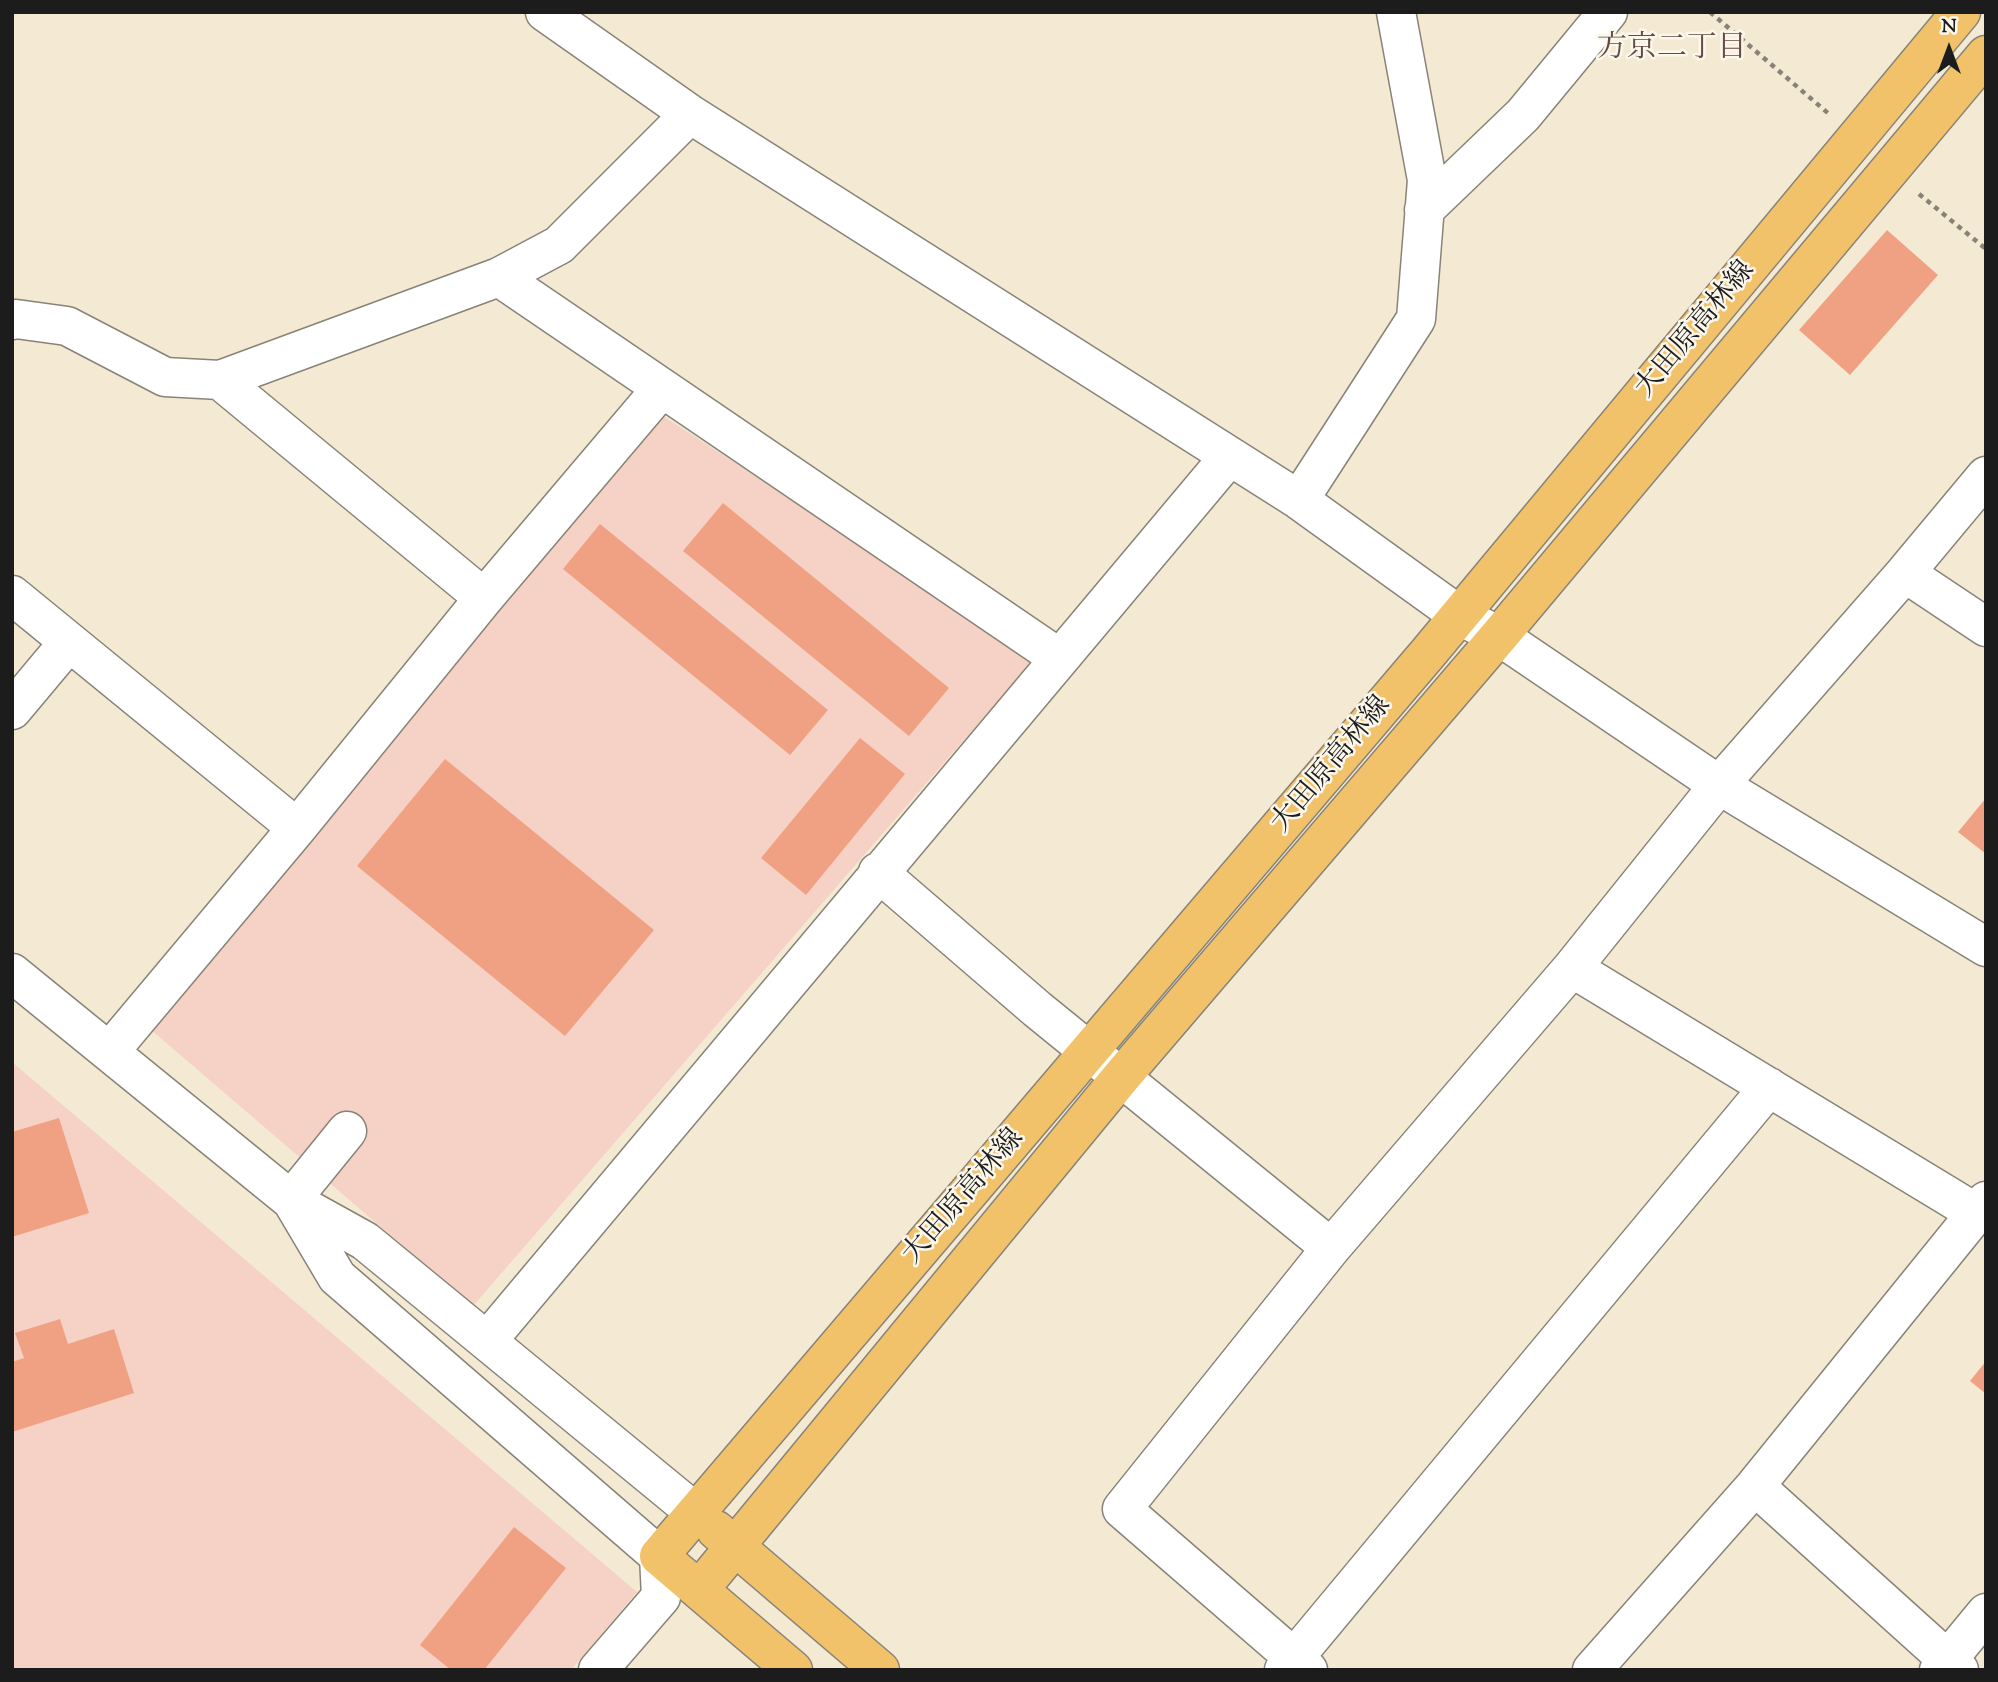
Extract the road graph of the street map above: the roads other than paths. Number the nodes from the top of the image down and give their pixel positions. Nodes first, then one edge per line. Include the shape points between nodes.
1 (545, 12) edge
2 (1396, 12) edge
3 (1608, 12) edge
4 (1961, 12) edge
5 (1986, 55) edge
6 (690, 114) junction
7 (1424, 210) junction
8 (499, 277) junction
9 (12, 320) edge
10 (220, 380) junction
11 (662, 388) junction
12 (1229, 457) junction
13 (1986, 476) edge
14 (1299, 499) junction
15 (1905, 573) junction
16 (12, 595) edge
17 (484, 598) junction
18 (1460, 616) junction
19 (1986, 628) edge
20 (1499, 636) junction
21 (69, 642) junction
22 (1059, 658) junction
23 (12, 709) edge
24 (1719, 785) junction
25 (298, 828) junction
26 (878, 872) junction
27 (1986, 947) edge
28 (1572, 968) junction
29 (12, 973) edge
30 (110, 1051) junction
31 (1090, 1052) junction
32 (1122, 1076) junction
33 (1769, 1087) junction
34 (347, 1131) dead end
35 (291, 1200) junction
36 (1981, 1207) edge
37 (1331, 1248) junction
38 (486, 1341) junction
39 (1755, 1486) junction
40 (696, 1513) junction
41 (735, 1546) junction
42 (659, 1556) junction
43 (699, 1590) junction
44 (1986, 1613) edge
45 (1295, 1666) edge
46 (1948, 1667) edge
47 (598, 1670) edge
48 (793, 1670) edge
49 (880, 1670) edge
50 (1592, 1670) edge

1 - 6 street
2 - 7 street via 1427,180
3 - 7 street via 1523,115
4 - 18 main road, 大田原高林線
5 - 20 main road, 大田原高林線
6 - 8 street via 559,245
6 - 12 street
7 - 14 street via 1416,319
8 - 10 street
8 - 11 street
9 - 10 street via 67,326 165,377
10 - 17 street
11 - 17 street
11 - 22 street
12 - 14 street
12 - 22 street
13 - 15 street
14 - 18 street
15 - 19 street
15 - 24 street
16 - 21 street
17 - 25 street
18 - 20 street
18 - 31 main road, 大田原高林線
20 - 24 street
20 - 32 main road, 大田原高林線
21 - 23 street
21 - 25 street
22 - 26 street
24 - 27 street
24 - 28 street
25 - 30 street
26 - 31 street
26 - 38 street
28 - 33 street
28 - 37 street
29 - 30 street
30 - 35 street
31 - 32 street
31 - 40 main road, 大田原高林線
32 - 37 street
32 - 41 main road, 大田原高林線
33 - 36 street
33 - 45 street
34 - 35 street
35 - 38 street via 365,1241
35 - 42 street via 337,1277
36 - 39 street
37 - 45 street via 1122,1508
38 - 40 street
39 - 46 street
39 - 50 street
40 - 41 main road
40 - 42 main road, 大田原高林線
41 - 43 main road, 大田原高林線
41 - 49 main road
42 - 43 main road
42 - 47 street via 661,1597
43 - 48 main road
44 - 46 street

